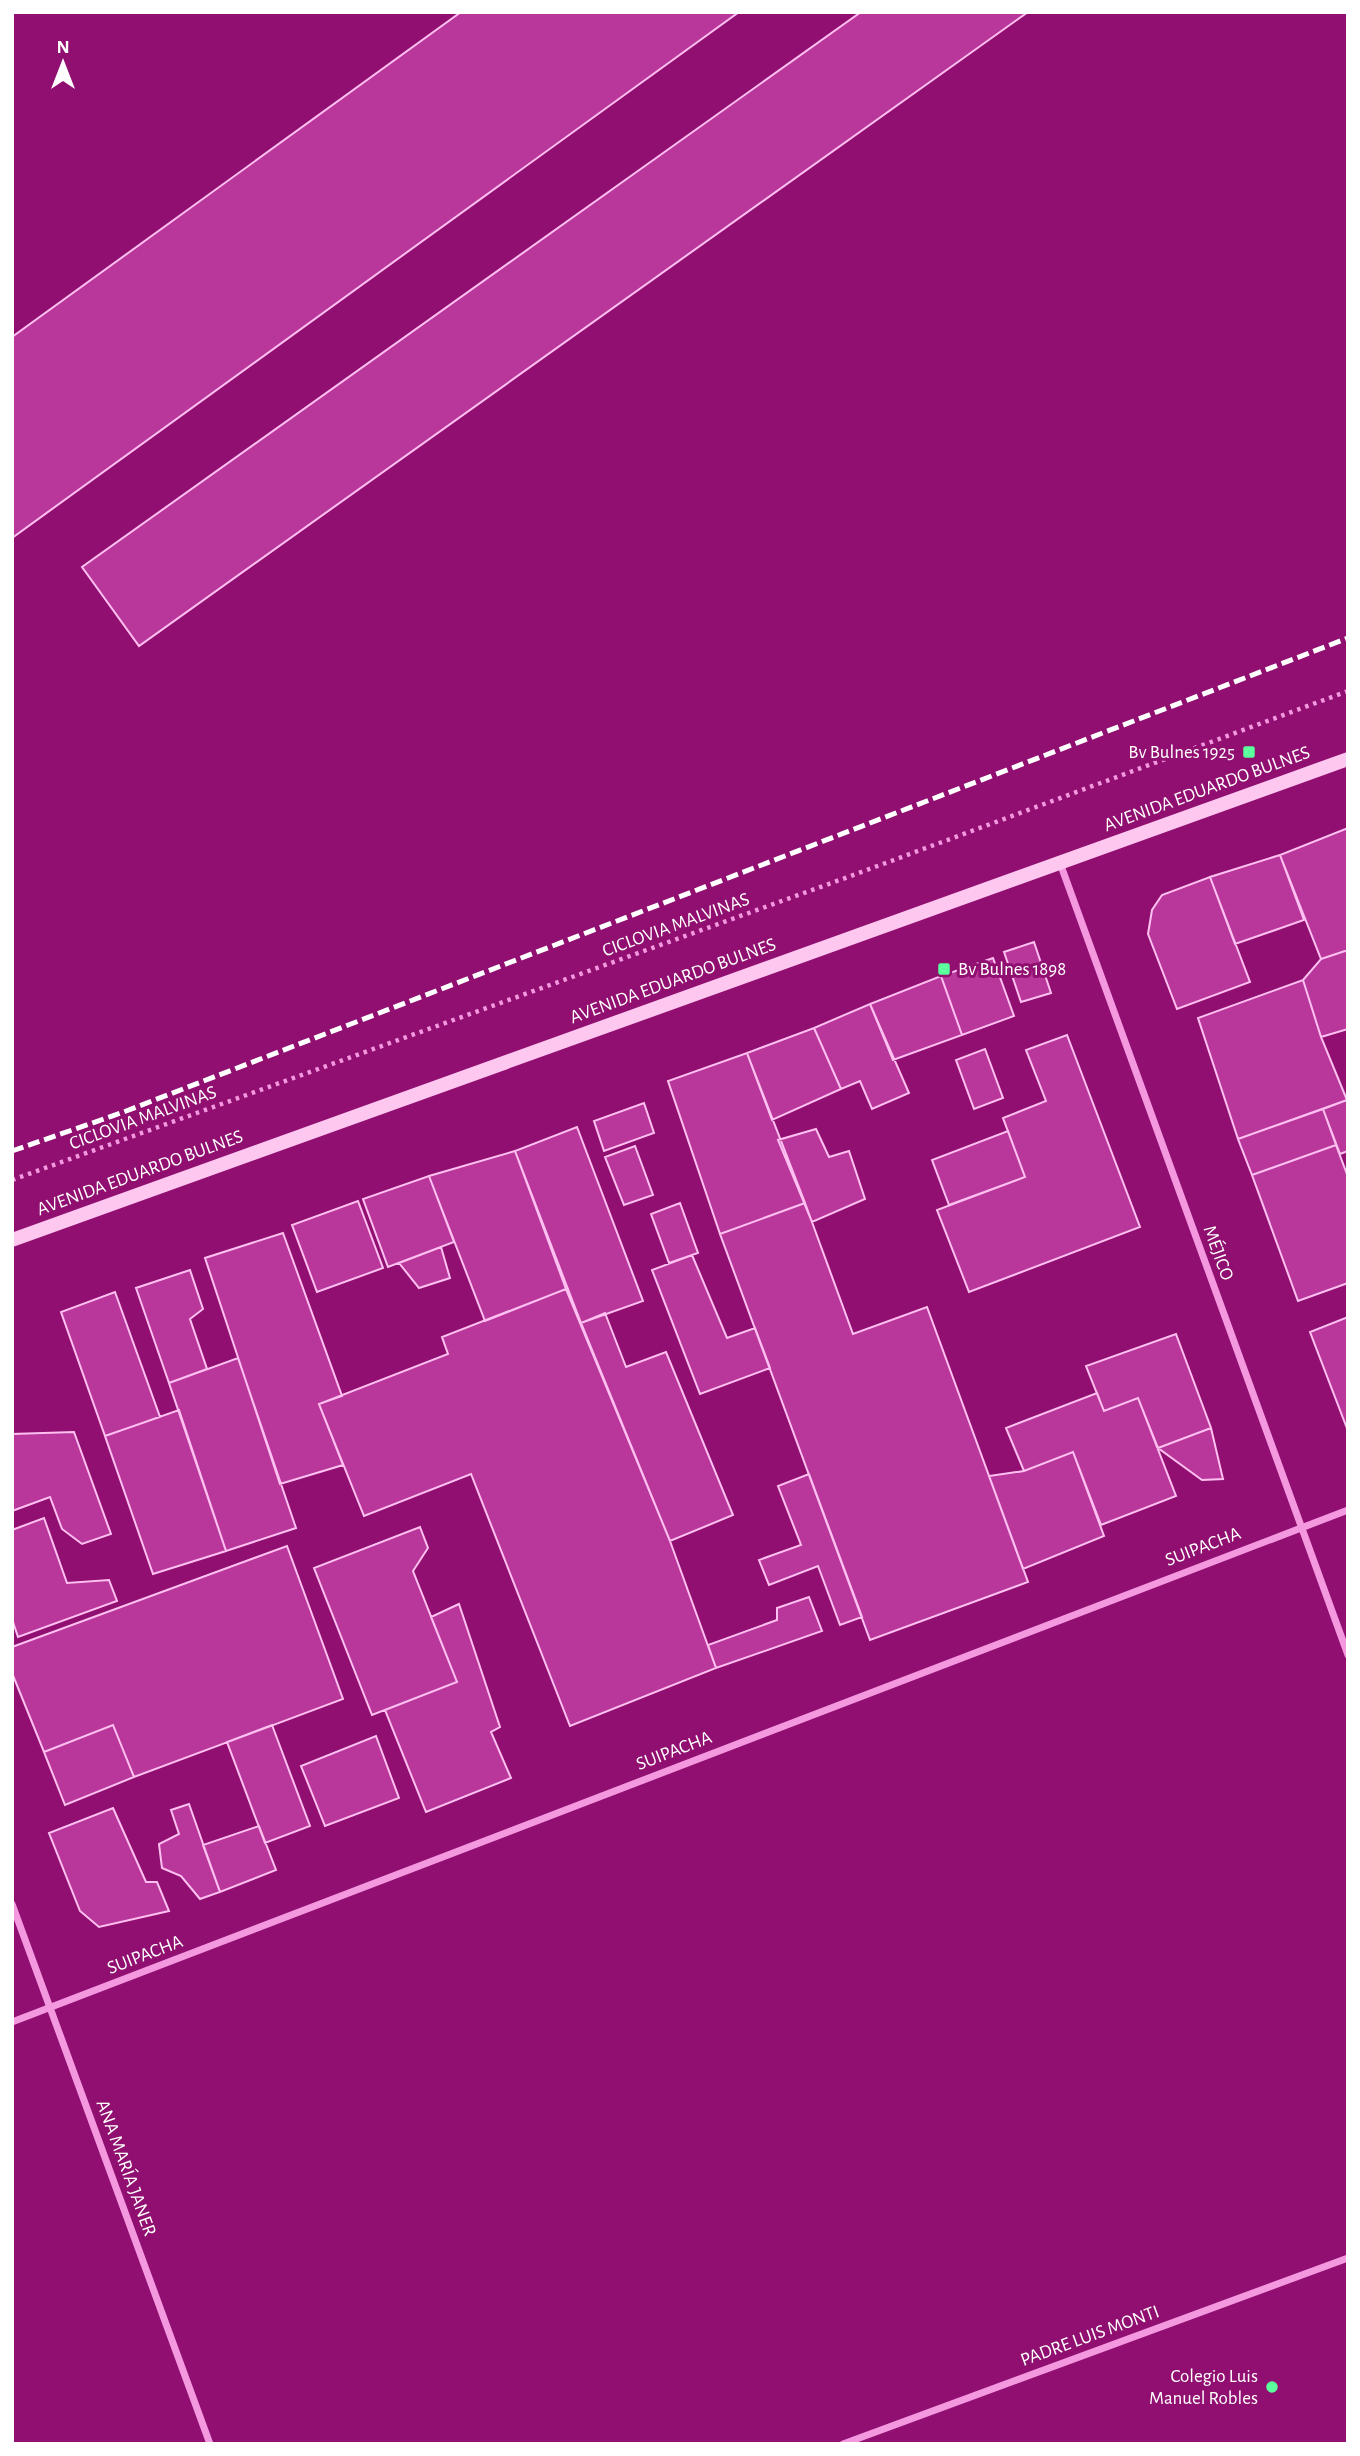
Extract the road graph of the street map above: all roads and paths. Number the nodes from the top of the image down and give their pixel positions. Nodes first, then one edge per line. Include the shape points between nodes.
1 (1348, 691) edge
2 (1348, 759) edge
3 (1060, 863) junction
4 (12, 1180) edge
5 (12, 1240) edge
6 (1348, 1510) edge
7 (1301, 1527) junction
8 (1348, 1655) edge
9 (12, 1904) edge
10 (51, 2008) junction
11 (12, 2022) edge
12 (1348, 2258) edge
13 (211, 2444) edge
14 (843, 2444) edge

1 - 4 path, CICLOVIA MALVINAS
2 - 3 main road, AVENIDA EDUARDO BULNES
3 - 5 main road, AVENIDA EDUARDO BULNES
3 - 7 street, MÉJICO
6 - 7 street, SUIPACHA
7 - 8 street, MÉJICO
7 - 10 street, SUIPACHA
9 - 10 street, ANA MARÍA JANER
10 - 11 street, SUIPACHA
10 - 13 street, ANA MARÍA JANER
12 - 14 street, PADRE LUIS MONTI

